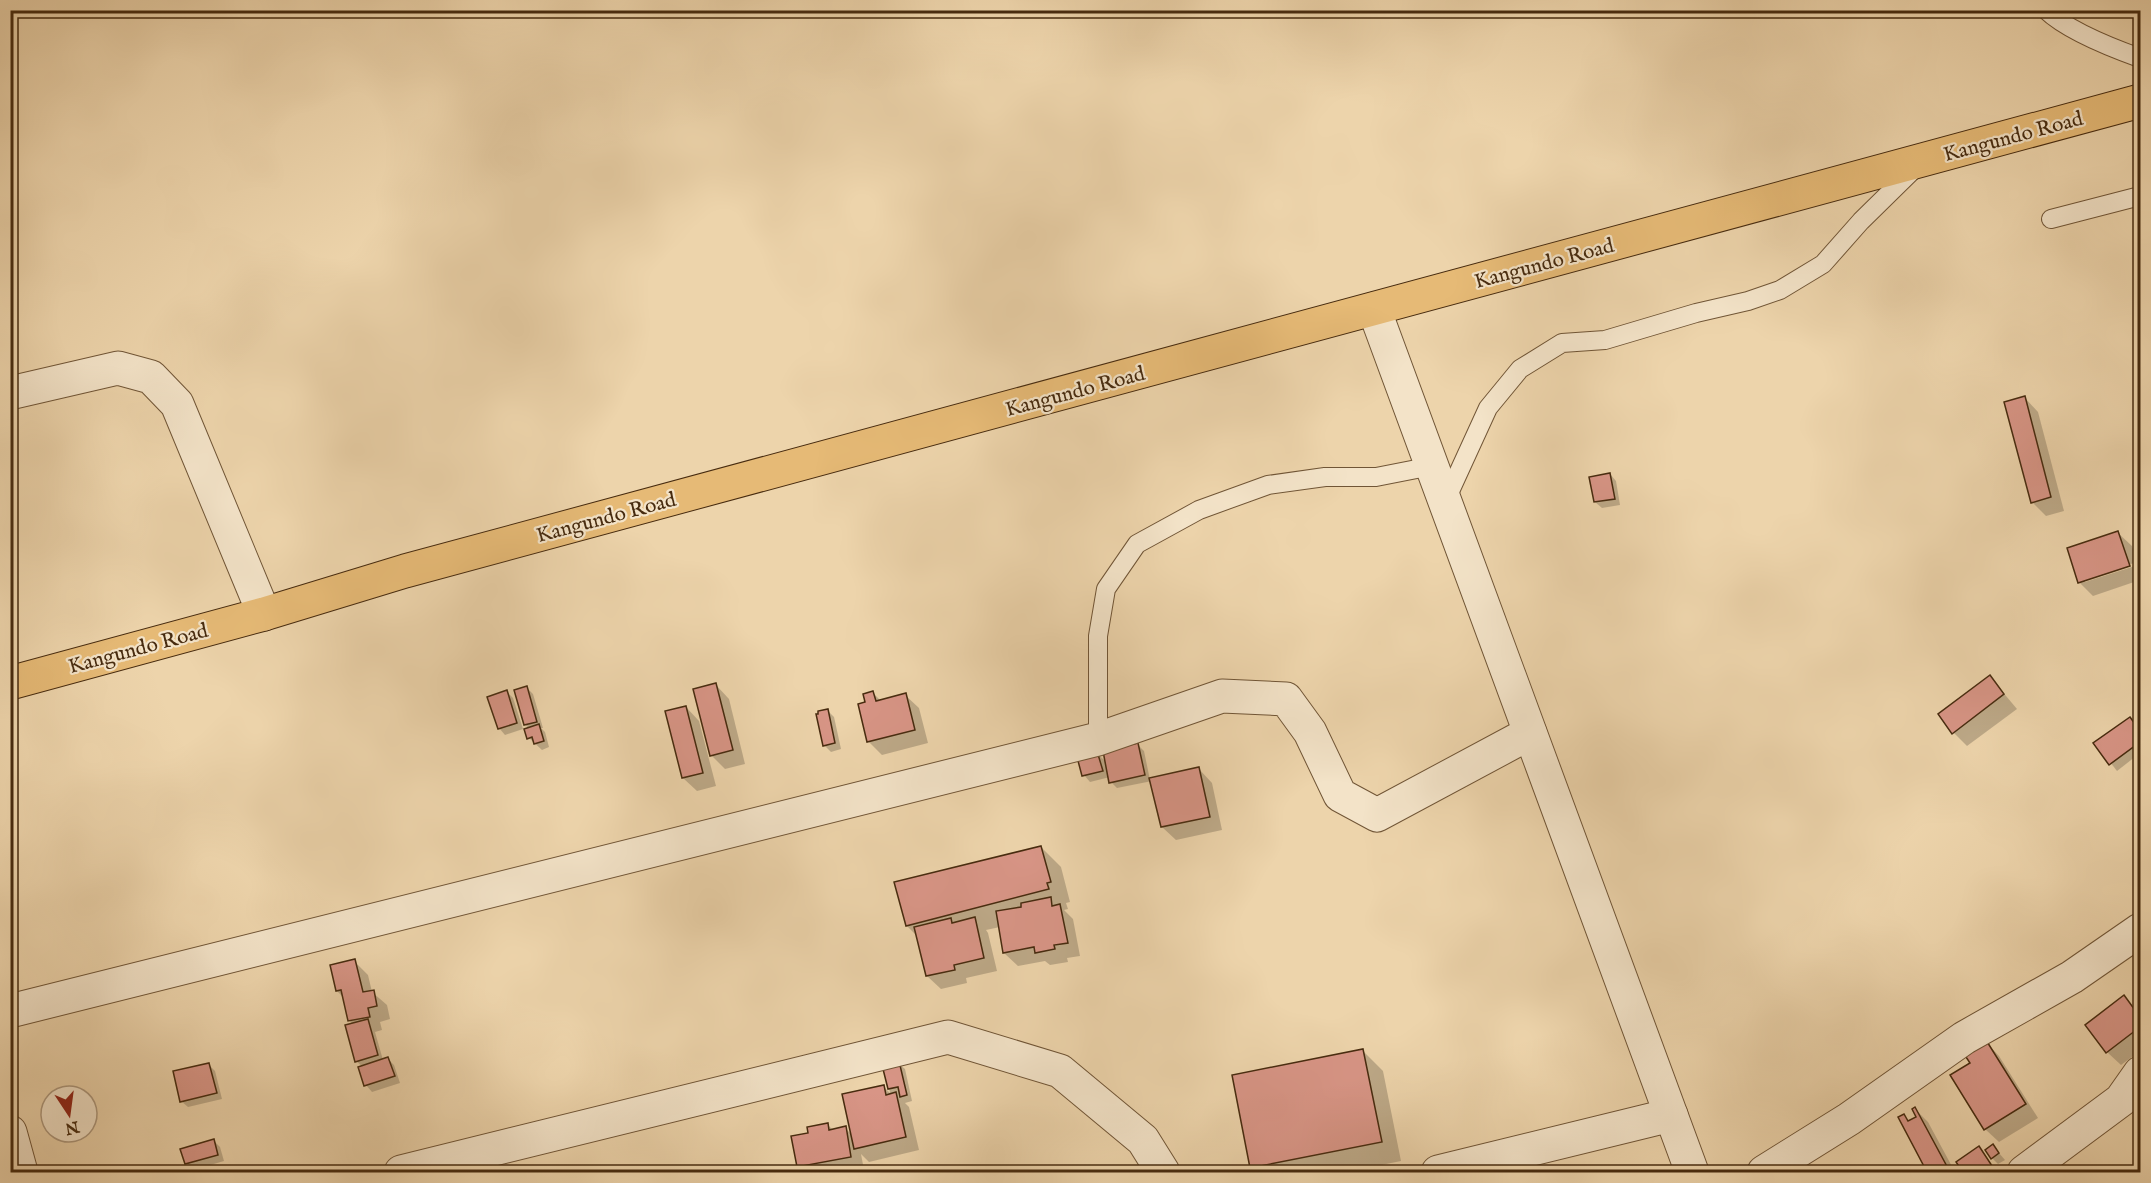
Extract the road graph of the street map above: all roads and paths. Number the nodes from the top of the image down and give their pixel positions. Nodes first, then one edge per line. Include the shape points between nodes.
1 (2046, 10) edge
2 (2140, 58) edge
3 (2140, 101) edge
4 (1922, 160) junction
5 (2140, 196) edge
6 (2051, 219) dead end
7 (1374, 309) junction
8 (10, 393) edge
9 (1432, 466) junction
10 (1445, 503) junction
11 (264, 614) junction
12 (10, 683) edge
13 (1530, 733) junction
14 (1098, 739) junction
15 (2140, 930) edge
16 (10, 1011) edge
17 (2140, 1073) edge
18 (1671, 1115) junction
19 (10, 1132) edge
20 (21, 1173) edge
21 (401, 1173) edge
22 (1163, 1173) edge
23 (1438, 1173) edge
24 (1692, 1173) edge
25 (1764, 1173) edge
26 (2024, 1173) edge

1 - 2 lane via 2082,33
3 - 4 highway, Kangundo Road
4 - 7 highway, Kangundo Road
4 - 10 lane via 1823,264 1780,290 1605,340 1562,343 1520,369 1488,408
5 - 6 lane
7 - 9 street
7 - 11 highway, Kangundo Road via 405,571
8 - 11 street via 118,368 151,377 177,404
9 - 10 street
9 - 14 lane via 1376,477 1325,477 1268,485 1199,510 1137,544 1106,589 1098,636
10 - 13 street
11 - 12 highway, Kangundo Road
13 - 14 street via 1377,815 1340,795 1310,732 1287,699 1222,696
13 - 18 street
14 - 16 street
15 - 25 street via 2072,977 1964,1038
17 - 26 street via 2121,1100
18 - 23 street
18 - 24 street
19 - 20 street
21 - 22 street via 948,1037 1060,1071 1143,1140

